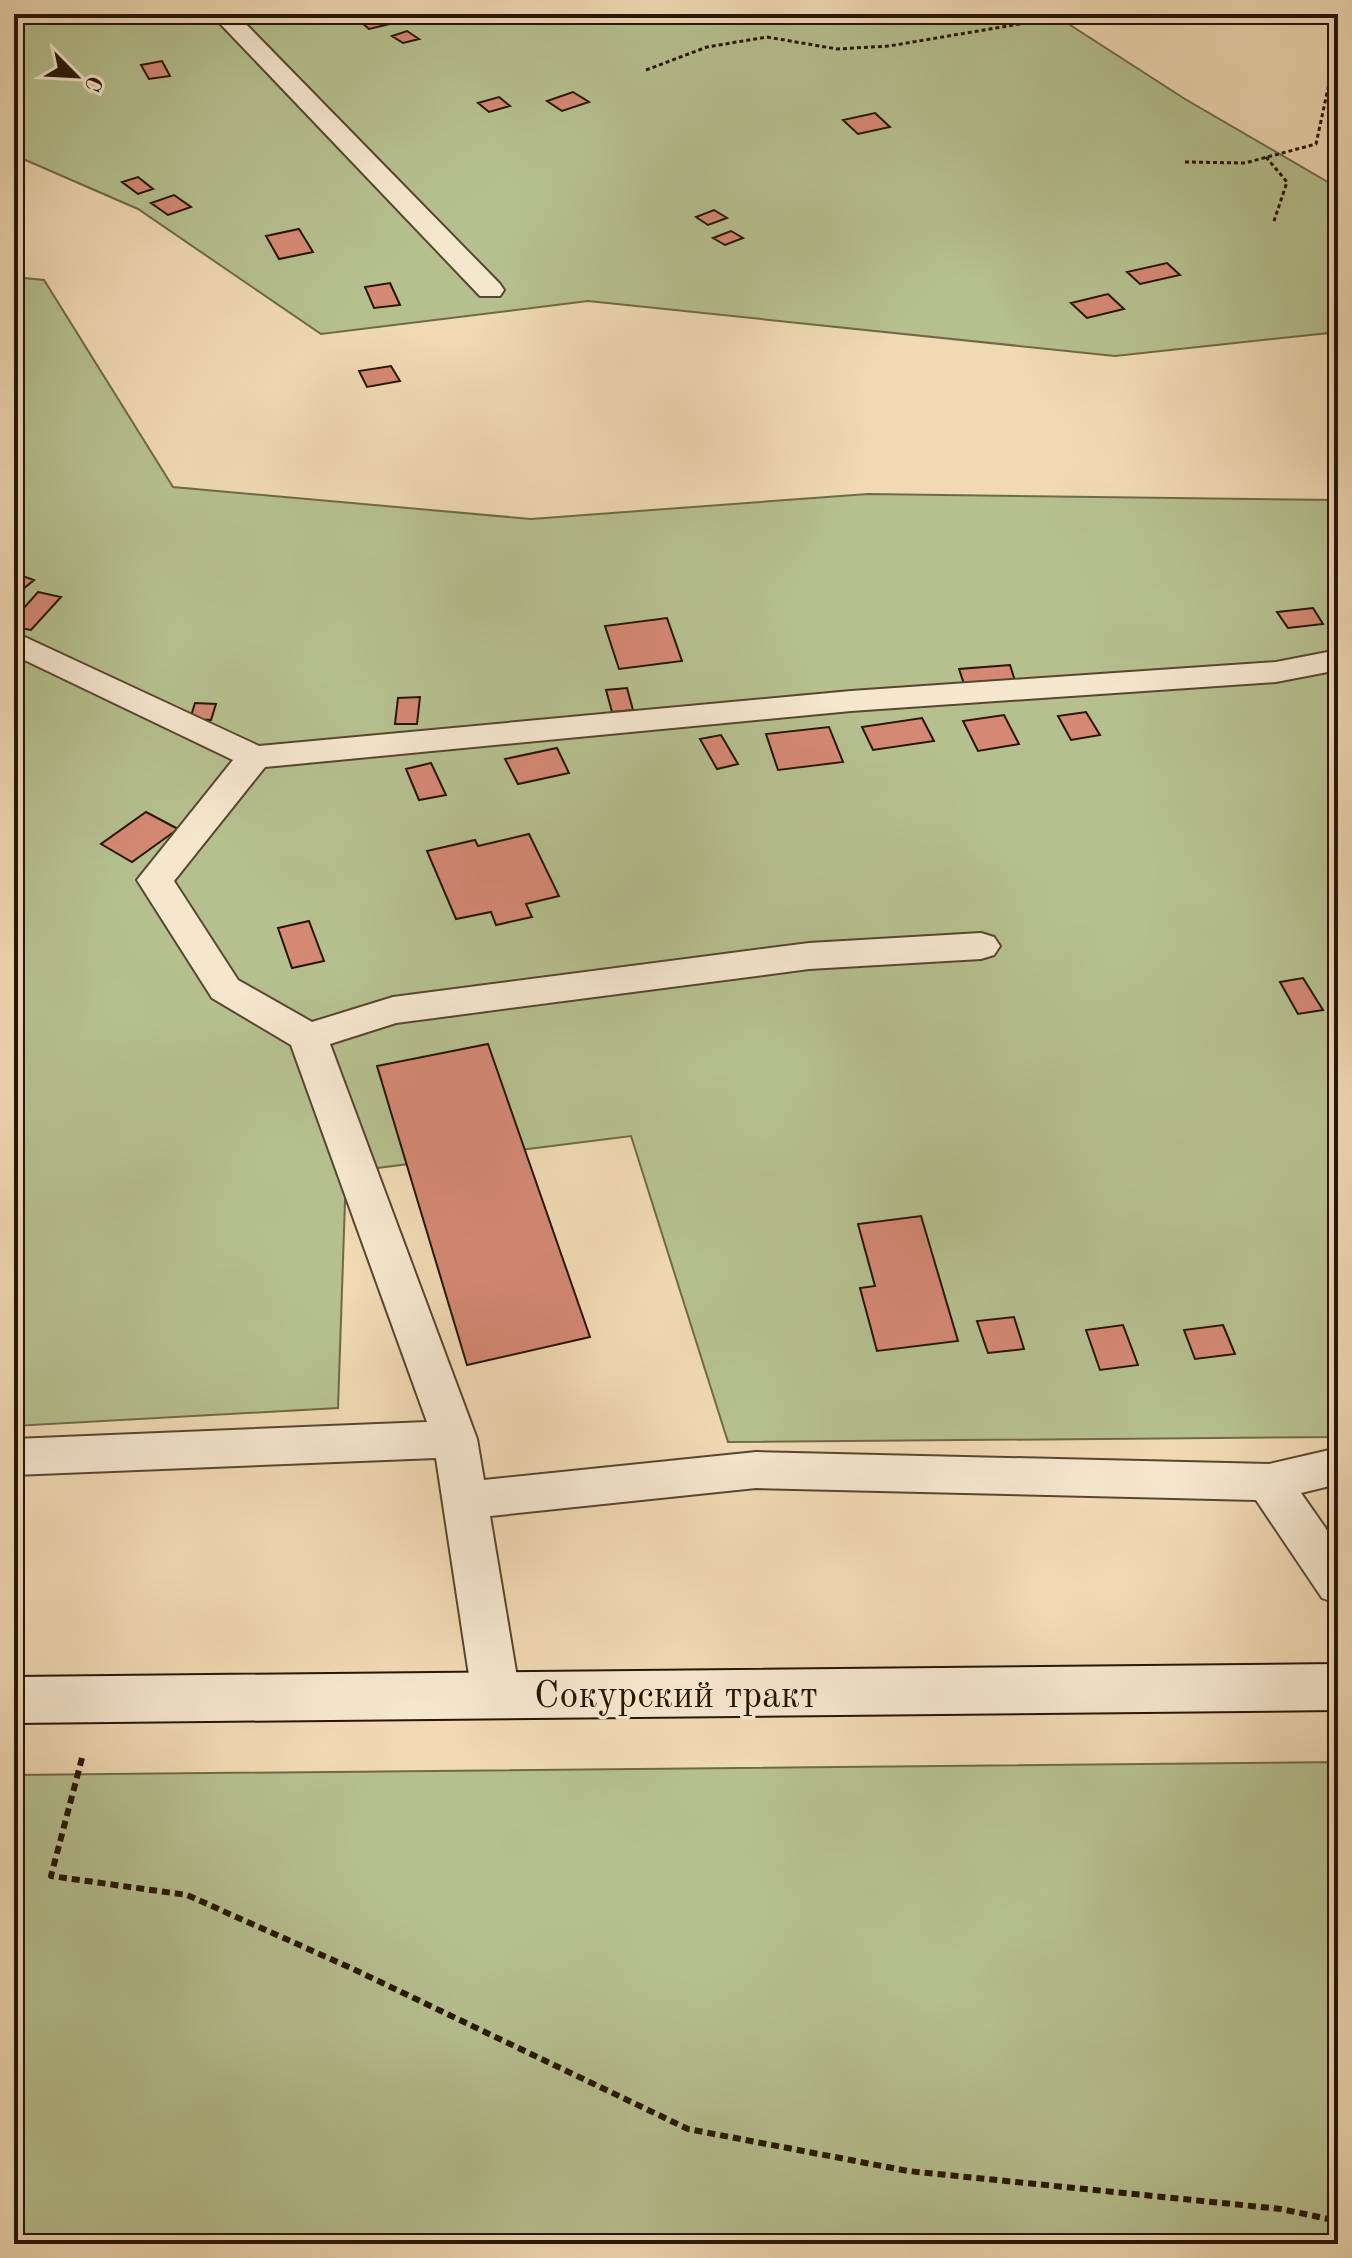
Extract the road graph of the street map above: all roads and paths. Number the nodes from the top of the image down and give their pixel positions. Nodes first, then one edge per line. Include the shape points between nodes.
1 (223, 14) edge
2 (1079, 14) edge
3 (1338, 42) edge
4 (646, 70) dead end
5 (1266, 157) junction
6 (1185, 162) dead end
7 (1274, 221) dead end
8 (490, 290) dead end
9 (14, 642) edge
10 (1338, 660) edge
11 (254, 757) junction
12 (981, 946) dead end
13 (308, 1037) junction
14 (455, 1439) junction
15 (14, 1457) edge
16 (1338, 1466) edge
17 (1269, 1482) junction
18 (465, 1500) junction
19 (1338, 1584) edge
20 (1338, 1687) edge
21 (496, 1695) junction
22 (97, 1699) junction
23 (14, 1700) edge
24 (1338, 2221) edge

1 - 8 lane
2 - 4 path via 889,46 837,49 767,37 707,47
3 - 5 path via 1316,144
5 - 6 path via 1245,163
5 - 7 path via 1287,182
9 - 11 lane
10 - 11 lane via 1276,672 851,701
11 - 13 lane via 155,880 225,989
12 - 13 lane via 809,956 393,1010
13 - 14 lane
14 - 15 lane
14 - 18 lane
16 - 17 lane
17 - 18 lane via 756,1470
17 - 19 lane
18 - 21 lane
20 - 21 street, Сокурский тракт
21 - 22 street, Сокурский тракт
22 - 23 street, Сокурский тракт
22 - 24 path via 51,1876 187,1895 688,2129 908,2171 1281,2209

